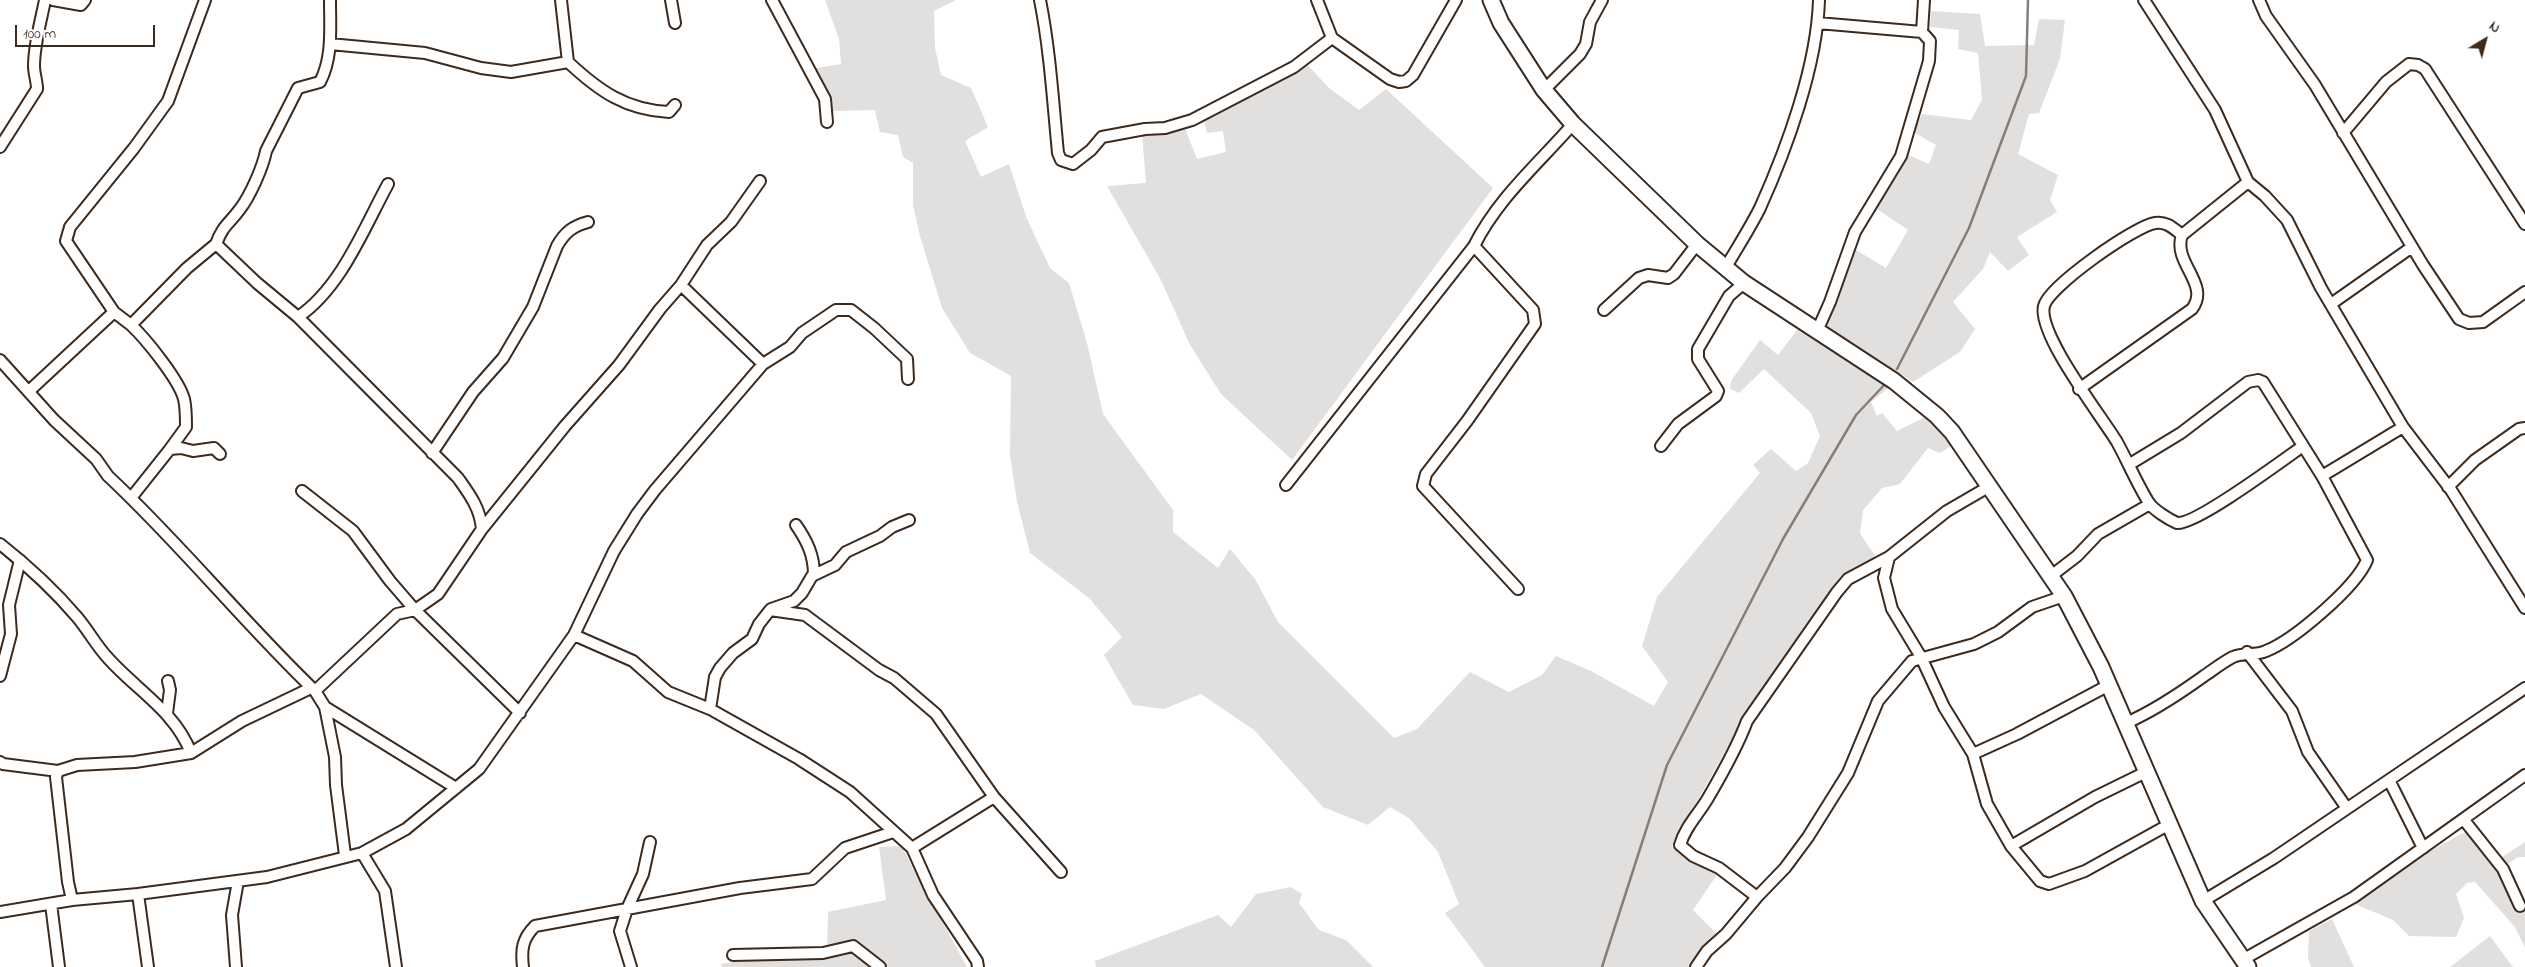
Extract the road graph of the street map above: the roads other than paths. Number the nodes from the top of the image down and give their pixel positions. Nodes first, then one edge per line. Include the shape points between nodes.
1 (45, 0) edge
2 (53, 0) edge
3 (84, 0) edge
4 (205, 0) edge
5 (330, 0) edge
6 (560, 0) edge
7 (671, 0) edge
8 (772, 0) edge
9 (1040, 0) edge
10 (1317, 0) edge
11 (1456, 0) edge
12 (1491, 0) edge
13 (1602, 0) edge
14 (1819, 0) edge
15 (1924, 0) edge
16 (2144, 0) edge
17 (2259, 0) edge
18 (676, 23) dead end
19 (1818, 23) junction
20 (1922, 32) junction
21 (1332, 38) junction
22 (330, 44) junction
23 (568, 62) junction
24 (1544, 90) junction
25 (675, 105) dead end
26 (827, 122) dead end
27 (1573, 124) junction
28 (2343, 133) junction
29 (0, 147) edge
30 (760, 181) dead end
31 (2248, 182) junction
32 (388, 184) dead end
33 (588, 222) dead end
34 (2525, 224) edge
35 (2182, 235) junction
36 (216, 244) junction
37 (1696, 244) junction
38 (1474, 246) junction
39 (2412, 248) junction
40 (1726, 268) junction
41 (1744, 283) junction
42 (681, 285) junction
43 (2525, 292) edge
44 (2330, 304) junction
45 (1604, 310) dead end
46 (114, 312) junction
47 (298, 317) junction
48 (131, 325) junction
49 (1818, 329) junction
50 (0, 360) edge
51 (763, 364) junction
52 (908, 379) dead end
53 (2079, 388) junction
54 (29, 392) junction
55 (2403, 428) junction
56 (2525, 428) edge
57 (1660, 446) dead end
58 (2303, 446) junction
59 (170, 449) junction
60 (432, 453) junction
61 (220, 454) dead end
62 (2130, 464) junction
63 (2322, 476) junction
64 (1286, 485) dead end
65 (1990, 486) junction
66 (2448, 487) junction
67 (302, 491) dead end
68 (131, 498) junction
69 (2150, 504) junction
70 (908, 520) dead end
71 (796, 525) dead end
72 (482, 529) junction
73 (0, 544) edge
74 (1889, 557) junction
75 (20, 560) junction
76 (814, 574) junction
77 (2051, 576) junction
78 (1518, 589) dead end
79 (2064, 596) junction
80 (2525, 608) edge
81 (415, 610) junction
82 (770, 610) junction
83 (574, 635) junction
84 (2247, 652) junction
85 (1921, 657) junction
86 (0, 676) edge
87 (168, 681) dead end
88 (2109, 685) junction
89 (2525, 688) edge
90 (313, 689) junction
91 (325, 707) junction
92 (710, 709) junction
93 (167, 713) junction
94 (520, 713) junction
95 (2126, 723) junction
96 (192, 753) junction
97 (1973, 754) junction
98 (0, 762) edge
99 (58, 771) junction
100 (2146, 772) junction
101 (2525, 776) edge
102 (2389, 780) junction
103 (456, 788) junction
104 (994, 797) junction
105 (2346, 808) junction
106 (2464, 820) junction
107 (2168, 825) junction
108 (893, 832) junction
109 (650, 842) dead end
110 (2011, 846) junction
111 (912, 848) junction
112 (2423, 848) junction
113 (362, 853) junction
114 (346, 856) junction
115 (1061, 872) dead end
116 (238, 881) junction
117 (138, 894) junction
118 (1757, 896) junction
119 (72, 900) junction
120 (2203, 901) junction
121 (51, 904) junction
122 (2520, 906) dead end
123 (627, 908) junction
124 (0, 912) edge
125 (733, 955) dead end
126 (2246, 963) edge
127 (59, 967) edge
128 (148, 967) edge
129 (236, 967) edge
130 (396, 967) edge
131 (523, 967) edge
132 (631, 967) edge
133 (880, 967) edge
134 (978, 967) edge
135 (1696, 967) edge

1 - 29 street via 34,67 37,89
2 - 3 street via 81,5
4 - 46 street via 168,101 67,234 70,248
5 - 22 street
6 - 23 street
7 - 18 street
8 - 26 street via 825,99
9 - 21 street via 1049,45 1058,153 1061,160 1074,164 1102,137 1165,128 1192,120 1294,67
10 - 21 street
11 - 21 street via 1414,75 1406,80 1399,82 1382,75
12 - 24 street via 1501,23
13 - 24 street via 1590,22 1586,44 1580,54
14 - 19 street
15 - 20 street
16 - 31 street via 2202,87
17 - 28 street via 2266,16 2315,85
19 - 20 street
19 - 40 street via 1797,108 1778,162 1759,209
20 - 49 street via 1930,41 1929,61 1907,139 1901,156 1855,232
22 - 23 street via 425,53 481,68 511,72
22 - 36 street via 326,70 320,82 298,88 266,151 249,196 223,227
23 - 25 street via 595,87 628,104 650,111 669,112
24 - 27 street
27 - 37 street
27 - 38 street via 1506,196 1487,221
28 - 34 street via 2386,82 2409,64 2418,65 2425,69
28 - 39 street
30 - 42 street via 730,222 707,245
31 - 35 street
31 - 44 street via 2287,220
32 - 47 street via 323,298
33 - 60 street via 573,226 562,237 533,307 503,358 473,392
35 - 53 street via 2179,243 2183,260 2199,294 2199,301 2170,327
35 - 53 street via 2169,225 2157,222 2142,226 2069,275 2048,298 2043,306 2045,319
36 - 47 street via 256,283
36 - 48 street via 187,268
37 - 40 street
37 - 45 street via 1674,274 1668,278 1648,275 1639,278
38 - 64 street
38 - 78 street via 1533,310 1535,324 1426,474 1423,486
39 - 43 street via 2451,308 2459,318 2469,323 2483,322
39 - 44 street
40 - 41 street
41 - 49 street
41 - 57 street via 1729,296 1698,349 1698,358 1718,391 1716,396 1678,424
42 - 51 street
42 - 72 street via 619,365
44 - 55 street
46 - 48 street
46 - 54 street
47 - 60 street
48 - 59 street via 175,380 184,398 186,427
49 - 65 street via 1894,381 1937,416
50 - 54 street
51 - 52 street via 836,310 851,310 907,359
51 - 83 street via 637,514 614,551
53 - 62 street
54 - 68 street
55 - 63 street
55 - 66 street
56 - 66 street via 2483,453
58 - 62 street via 2263,382 2258,380 2248,382 2180,433
58 - 63 street
58 - 69 street via 2220,502 2182,523
59 - 61 street via 193,451 214,448
59 - 68 street
60 - 72 street via 458,478 474,501 481,515
62 - 69 street
63 - 84 street via 2367,556 2366,563 2315,620 2265,652
65 - 74 street via 1947,511
65 - 77 street
66 - 80 street
67 - 81 street via 353,530
68 - 90 street
69 - 77 street via 2098,534
70 - 76 street via 856,546 835,565
71 - 76 street via 814,561
72 - 81 street via 438,594
73 - 75 street
74 - 85 street via 1884,578 1892,610
74 - 118 street via 1848,579 1837,592 1747,722 1707,799 1684,832 1680,845
75 - 86 street via 9,605 11,634
75 - 93 street via 55,593 107,658
76 - 82 street via 794,601
77 - 79 street
79 - 85 street via 2032,607 1998,632 1974,644
79 - 88 street
81 - 90 street via 397,614
81 - 94 street
82 - 92 street via 752,638 720,668
82 - 104 street via 805,616 894,678 936,714
83 - 92 street via 633,661 668,692
83 - 94 street
84 - 95 street via 2232,657 2156,708
84 - 105 street via 2292,711 2308,752
85 - 97 street via 1944,707
85 - 118 street via 1912,661 1878,701 1834,798 1785,868
87 - 93 street
88 - 95 street
88 - 97 street
89 - 102 street
90 - 91 street
90 - 96 street via 242,721
91 - 103 street
91 - 114 street via 335,757
92 - 108 street via 850,792
93 - 96 street via 185,736
94 - 103 street via 479,769
95 - 100 street
96 - 99 street via 135,762 77,765
97 - 110 street via 1987,804
98 - 99 street
99 - 119 street via 56,777
100 - 107 street
100 - 110 street via 2095,797
101 - 106 street
102 - 105 street
102 - 112 street
103 - 113 street via 406,829
104 - 111 street
104 - 115 street
105 - 120 street via 2274,858
106 - 112 street
106 - 122 street via 2503,869
107 - 110 street via 2086,870 2049,884 2040,881
107 - 120 street
108 - 111 street
108 - 123 street via 845,848 812,879
109 - 123 street via 643,874
111 - 134 street via 934,895
112 - 126 street via 2354,897
113 - 114 street
113 - 130 street via 385,891
114 - 116 street via 306,868
116 - 117 street
116 - 129 street via 232,915
117 - 119 street
117 - 128 street
118 - 135 street
119 - 121 street
120 - 126 street
121 - 124 street
121 - 127 street
123 - 131 street via 535,926 523,943
123 - 132 street via 620,931
125 - 133 street via 823,953 853,946

